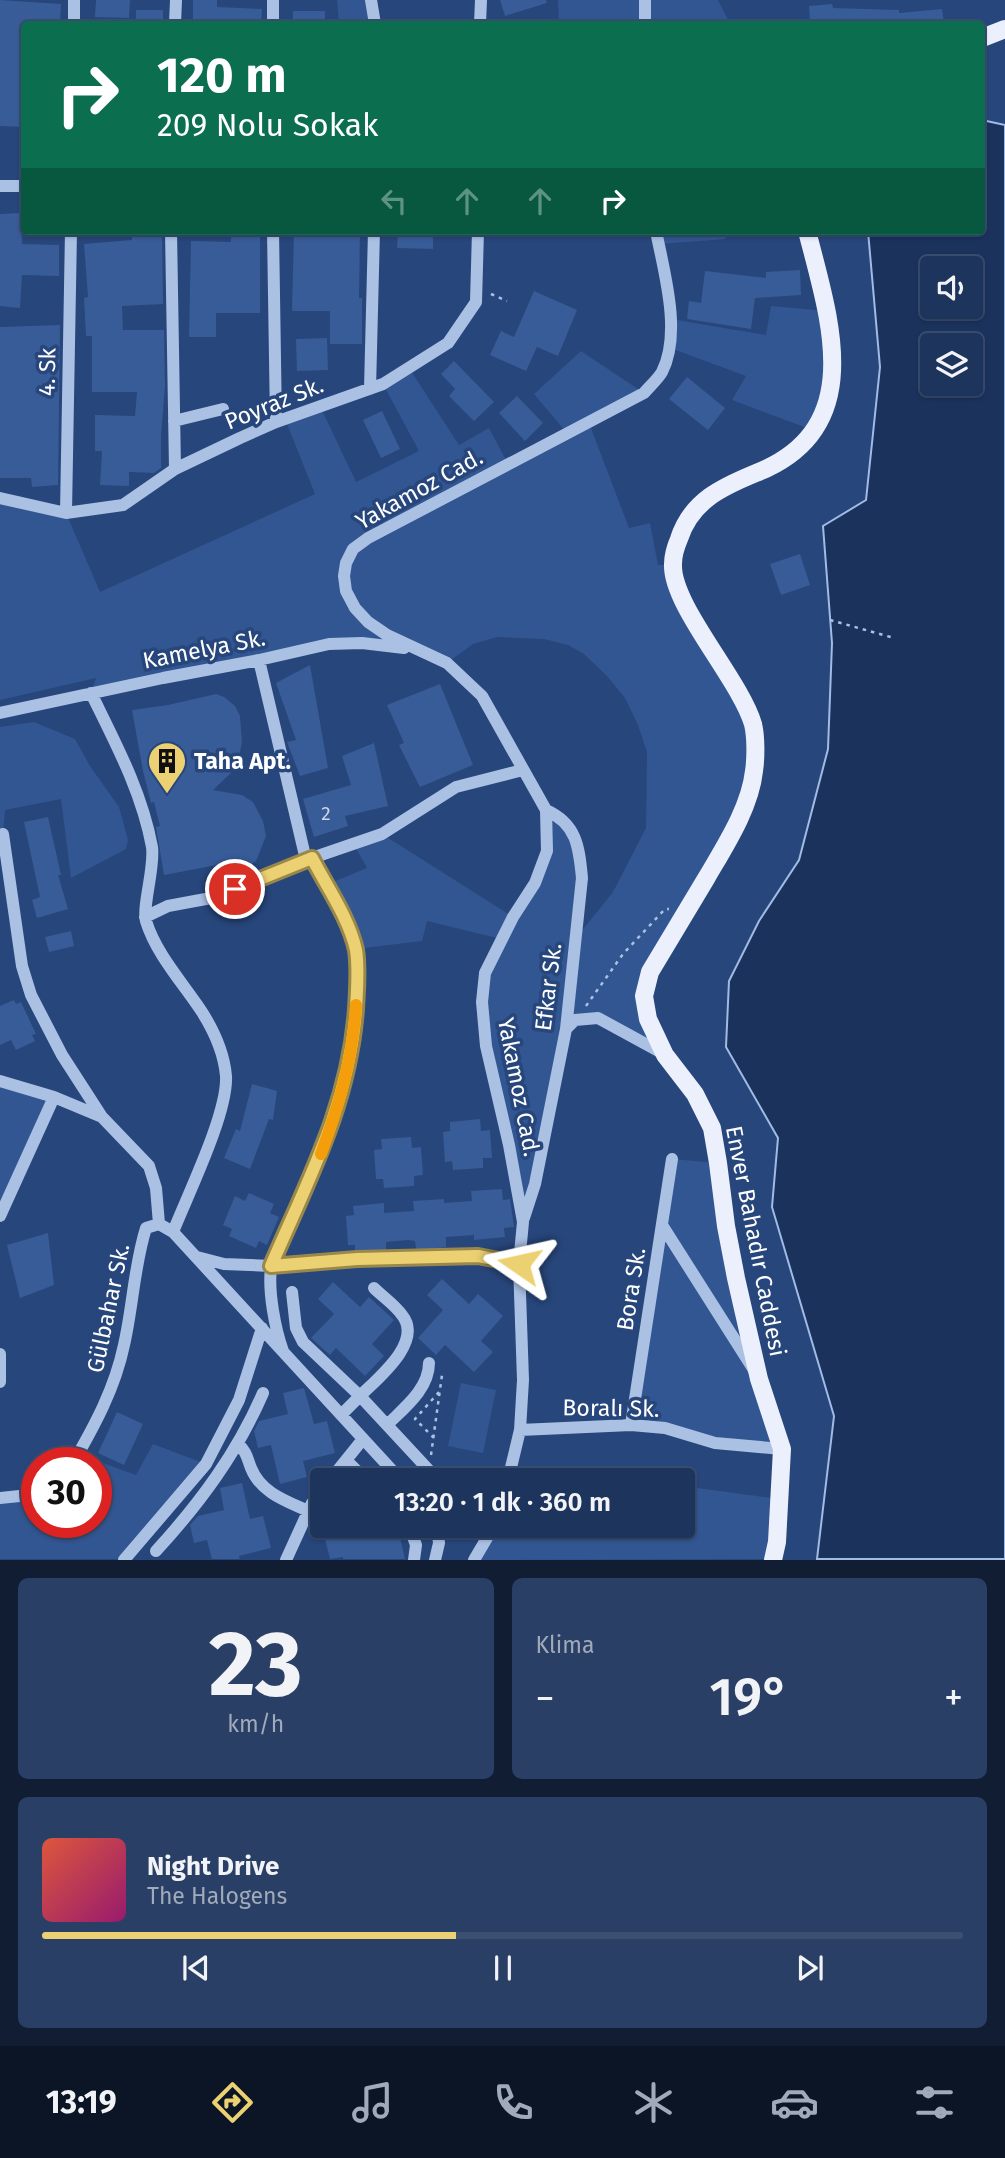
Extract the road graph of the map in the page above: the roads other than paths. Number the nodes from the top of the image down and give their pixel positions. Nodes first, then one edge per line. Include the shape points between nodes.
1 (74, 0) edge
2 (176, 0) edge
3 (273, 0) edge
4 (371, 0) edge
5 (481, 0) edge
6 (645, 0) edge
7 (74, 21) edge
8 (175, 21) edge
9 (273, 21) edge
10 (374, 21) edge
11 (480, 21) edge
12 (645, 21) edge
13 (1005, 29) edge
14 (985, 37) edge
15 (0, 186) edge
16 (21, 186) edge
17 (71, 235) edge
18 (172, 235) edge
19 (272, 235) edge
20 (374, 235) edge
21 (478, 235) edge
22 (657, 235) edge
23 (808, 235) edge
24 (370, 389) junction
25 (223, 409) dead end
26 (174, 421) junction
27 (276, 422) junction
28 (175, 469) junction
29 (0, 498) edge
30 (66, 513) junction
31 (418, 649) junction
32 (259, 660) junction
33 (91, 693) junction
34 (0, 713) edge
35 (523, 769) junction
36 (546, 810) junction
37 (3, 834) dead end
38 (309, 859) junction
39 (145, 917) junction
40 (571, 1024) junction
41 (666, 1055) junction
42 (0, 1081) edge
43 (54, 1097) junction
44 (102, 1117) junction
45 (672, 1159) dead end
46 (0, 1216) edge
47 (523, 1222) junction
48 (159, 1224) junction
49 (662, 1225) junction
50 (173, 1232) junction
51 (197, 1257) junction
52 (519, 1264) junction
53 (271, 1266) junction
54 (374, 1288) dead end
55 (292, 1292) dead end
56 (262, 1328) junction
57 (283, 1351) junction
58 (0, 1354) edge
59 (429, 1363) road end
60 (759, 1379) junction
61 (0, 1382) edge
62 (263, 1393) dead end
63 (360, 1396) junction
64 (341, 1415) junction
65 (387, 1425) junction
66 (631, 1425) junction
67 (520, 1430) junction
68 (363, 1439) junction
69 (238, 1444) junction
70 (83, 1447) edge
71 (782, 1449) junction
72 (346, 1461) junction
73 (340, 1468) edge
74 (353, 1468) edge
75 (390, 1468) edge
76 (426, 1468) edge
77 (511, 1468) edge
78 (21, 1496) edge
79 (0, 1498) edge
80 (310, 1508) edge
81 (308, 1511) junction
82 (413, 1538) edge
83 (438, 1538) edge
84 (487, 1538) edge
85 (156, 1551) dead end
86 (124, 1559) edge
87 (286, 1559) edge
88 (414, 1559) edge
89 (435, 1559) edge
90 (474, 1559) edge
91 (773, 1559) edge

1 - 7 street
2 - 8 street
3 - 9 street
4 - 10 street
5 - 11 street
6 - 12 street
13 - 14 main road
15 - 16 street
17 - 30 street, 4. Sk
18 - 26 street
19 - 27 street
20 - 24 street
21 - 24 street, Poyraz Sk. via 476,302 448,343
22 - 31 street, Yakamoz Cad. via 671,319 670,348 662,372 644,393 354,549 344,576 355,608 387,635
23 - 41 main road, Enver Bahadır Caddesi via 828,311 833,383 826,408 800,449 781,463 730,483 693,509 673,565 677,588 731,678 753,725 754,772 737,825 650,972 644,996 648,1019
24 - 27 street, Poyraz Sk.
25 - 26 street
26 - 28 street
27 - 28 street, Poyraz Sk.
28 - 30 street, Poyraz Sk. via 123,505
29 - 30 street, Poyraz Sk.
31 - 32 street, Kamelya Sk. via 328,643
31 - 35 street, Yakamoz Cad. via 447,663 482,696
32 - 33 street, Kamelya Sk.
32 - 38 street
33 - 34 street, Kamelya Sk.
33 - 39 street via 130,772 152,849
35 - 36 street, Yakamoz Cad.
35 - 38 street via 456,787 382,834
36 - 40 street, Efkar Sk. via 560,816 572,830 580,854
36 - 47 street, Yakamoz Cad. via 547,851 535,883 485,973 482,1002 486,1046
37 - 44 street via 22,966 31,995
38 - 39 street via 211,898 168,906
38 - 53 street via 343,916 355,949 355,1021 339,1105
39 - 50 street via 153,939 220,1046 226,1077 221,1110
40 - 41 street via 597,1018
40 - 47 street, Efkar Sk.
41 - 60 main road, Enver Bahadır Caddesi via 695,1094 712,1128 726,1226
42 - 43 street
43 - 44 street
43 - 46 street
44 - 48 street via 149,1166
45 - 49 street, Bora Sk.
47 - 52 street, Yakamoz Cad.
48 - 50 street, Gülbahar Sk.
48 - 70 street, Gülbahar Sk. via 146,1228 112,1390
49 - 60 street
49 - 66 street, Bora Sk.
50 - 51 street, Gülbahar Sk.
51 - 53 street via 224,1264
51 - 56 street, Gülbahar Sk.
52 - 53 street via 478,1256
52 - 67 street, Yakamoz Cad.
53 - 57 street via 275,1328
54 - 63 street via 403,1315 407,1340 399,1356
55 - 63 street via 296,1328 303,1342
56 - 57 street, Gülbahar Sk.
56 - 86 street via 239,1400 206,1464
57 - 64 street, Gülbahar Sk.
58 - 61 street
59 - 65 street via 425,1382
60 - 71 main road, Enver Bahadır Caddesi
62 - 69 street
63 - 64 street
63 - 65 street
64 - 68 street, Gülbahar Sk.
65 - 76 street
66 - 67 street, Boralı Sk.
66 - 71 street, Boralı Sk. via 665,1428 715,1443
67 - 77 street, Yakamoz Cad.
68 - 72 street
68 - 75 street, Gülbahar Sk.
69 - 81 street via 270,1494
69 - 85 street
71 - 91 main road, Enver Bahadır Caddesi
72 - 73 street
72 - 74 street
78 - 79 street
80 - 81 street
81 - 87 street
82 - 88 street
83 - 89 street
84 - 90 street

